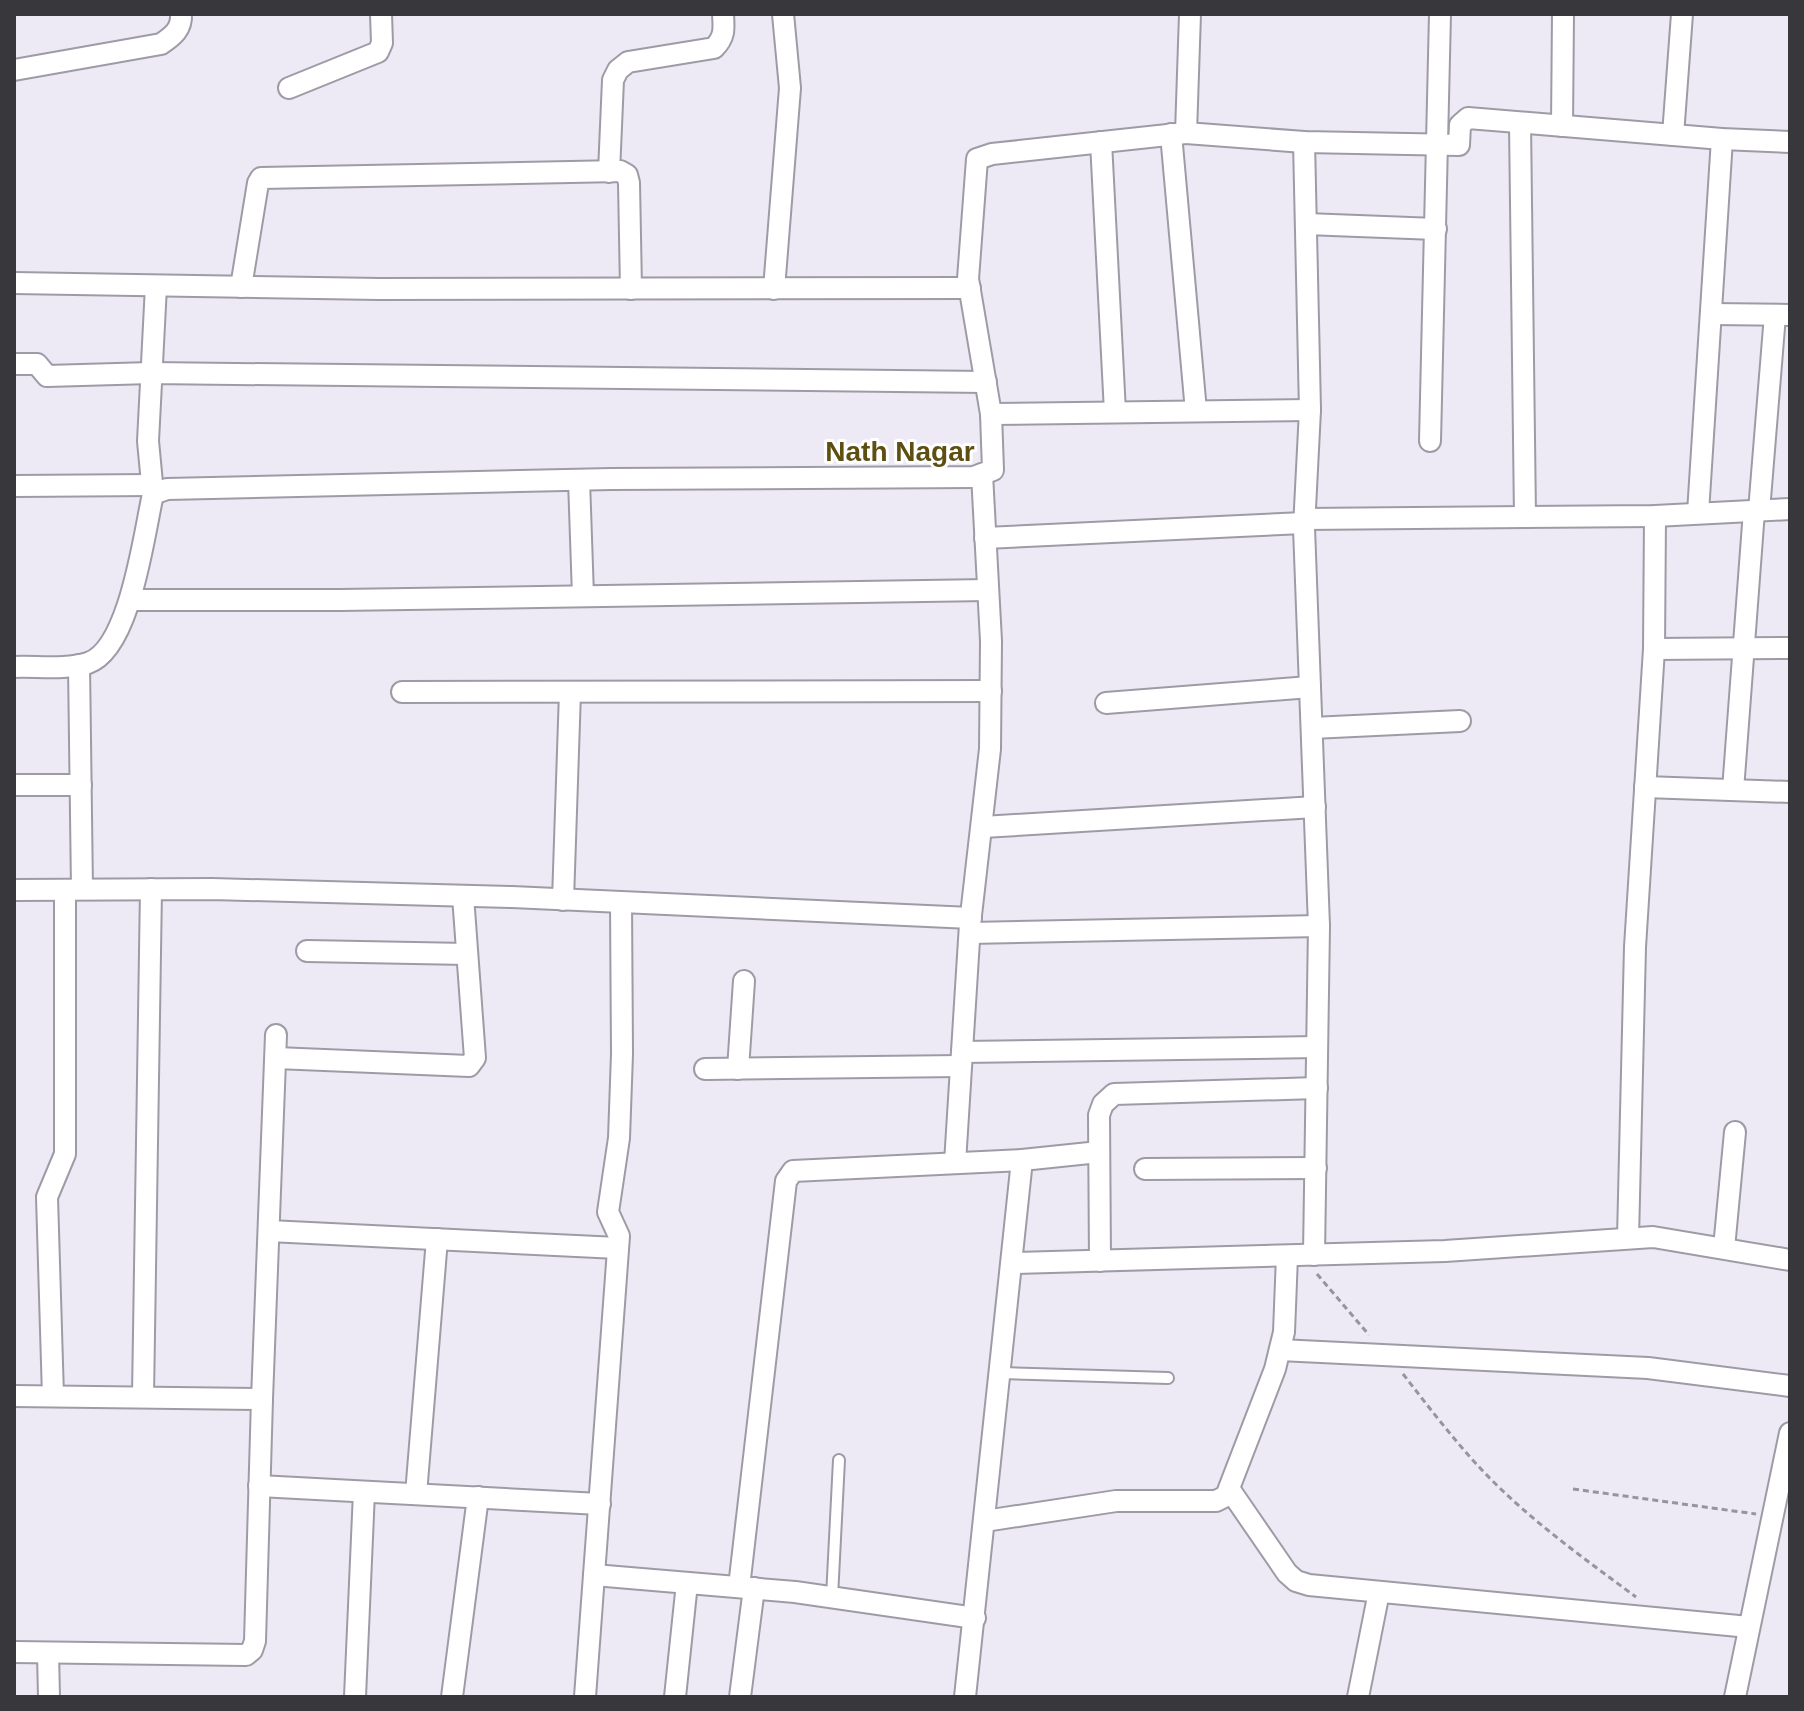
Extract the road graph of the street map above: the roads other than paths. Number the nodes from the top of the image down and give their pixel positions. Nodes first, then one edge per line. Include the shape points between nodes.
1 (181, 14) edge
2 (381, 14) edge
3 (723, 14) edge
4 (783, 14) edge
5 (1190, 14) edge
6 (1440, 14) edge
7 (1563, 14) edge
8 (1682, 14) edge
9 (14, 70) edge
10 (289, 88) dead end
11 (1520, 123) junction
12 (1562, 126) junction
13 (1179, 133) junction
14 (1673, 135) junction
15 (1722, 139) junction
16 (1101, 142) junction
17 (1304, 142) junction
18 (1790, 142) edge
19 (1438, 144) junction
20 (609, 172) junction
21 (1306, 224) junction
22 (1436, 229) junction
23 (14, 283) edge
24 (156, 286) junction
25 (241, 287) junction
26 (970, 288) junction
27 (631, 289) junction
28 (774, 289) junction
29 (1711, 314) junction
30 (1782, 315) edge
31 (14, 364) edge
32 (151, 373) junction
33 (986, 382) junction
34 (1310, 410) junction
35 (1196, 411) junction
36 (1115, 412) junction
37 (991, 414) junction
38 (1430, 441) dead end
39 (982, 474) junction
40 (579, 480) junction
41 (14, 486) edge
42 (152, 490) junction
43 (1790, 509) edge
44 (1757, 511) junction
45 (1698, 513) junction
46 (1655, 516) junction
47 (1525, 517) junction
48 (1304, 521) junction
49 (985, 538) junction
50 (988, 590) junction
51 (583, 596) junction
52 (130, 600) junction
53 (1745, 648) junction
54 (1790, 648) edge
55 (1654, 649) junction
56 (79, 665) junction
57 (14, 667) edge
58 (1310, 687) junction
59 (991, 691) junction
60 (402, 692) dead end
61 (570, 692) junction
62 (1106, 703) dead end
63 (1460, 721) dead end
64 (1312, 728) junction
65 (14, 785) edge
66 (81, 785) junction
67 (1645, 787) junction
68 (1733, 790) junction
69 (1790, 792) edge
70 (1315, 807) junction
71 (983, 827) junction
72 (151, 889) junction
73 (14, 890) edge
74 (74, 890) junction
75 (463, 896) junction
76 (563, 900) junction
77 (621, 903) junction
78 (970, 926) junction
79 (1319, 926) junction
80 (307, 951) dead end
81 (467, 954) junction
82 (744, 981) dead end
83 (276, 1035) dead end
84 (1317, 1047) junction
85 (276, 1058) junction
86 (962, 1059) junction
87 (705, 1069) dead end
88 (738, 1069) junction
89 (1317, 1088) junction
90 (1735, 1132) dead end
91 (1099, 1152) junction
92 (1022, 1160) junction
93 (955, 1163) junction
94 (1316, 1168) junction
95 (1145, 1169) dead end
96 (269, 1231) junction
97 (1628, 1238) junction
98 (437, 1239) junction
99 (618, 1248) junction
100 (1724, 1248) junction
101 (1314, 1255) junction
102 (1287, 1256) junction
103 (1790, 1260) edge
104 (1100, 1261) junction
105 (1012, 1263) junction
106 (1280, 1350) junction
107 (1000, 1373) junction
108 (1168, 1378) dead end
109 (1790, 1386) edge
110 (14, 1396) edge
111 (53, 1396) junction
112 (143, 1396) junction
113 (262, 1399) junction
114 (1790, 1433) edge
115 (839, 1460) dead end
116 (1785, 1479) edge
117 (259, 1486) junction
118 (1230, 1490) junction
119 (364, 1492) junction
120 (416, 1494) junction
121 (478, 1497) junction
122 (600, 1504) junction
123 (985, 1521) junction
124 (594, 1575) junction
125 (687, 1583) junction
126 (746, 1588) junction
127 (1379, 1592) junction
128 (832, 1597) junction
129 (975, 1618) junction
130 (1749, 1627) junction
131 (14, 1652) edge
132 (48, 1653) junction
133 (49, 1697) edge
134 (355, 1697) edge
135 (452, 1697) edge
136 (585, 1697) edge
137 (675, 1697) edge
138 (740, 1697) edge
139 (965, 1697) edge
140 (1358, 1697) edge
141 (1735, 1697) edge

1 - 9 street via 175,35 161,44
2 - 10 street via 378,52
3 - 20 street via 724,31 714,48 628,62 618,70 613,80
4 - 28 street via 790,88
5 - 13 street
6 - 19 street
7 - 12 street
8 - 14 street
11 - 12 street
11 - 19 street via 1468,118 1460,125 1459,145
11 - 47 street
12 - 14 street
13 - 16 street
13 - 17 street
13 - 35 street
14 - 15 street
15 - 18 street
15 - 29 street
16 - 26 street via 977,159
16 - 36 street
17 - 19 street
17 - 21 street
19 - 22 street
20 - 25 street via 261,178
20 - 27 street via 620,171 629,183
21 - 22 street
21 - 34 street
22 - 38 street
23 - 24 street
24 - 25 street
24 - 32 street
25 - 27 street
26 - 28 street
26 - 33 street
27 - 28 street
29 - 30 street
29 - 45 street
30 - 44 street
31 - 32 street via 37,364 47,376
32 - 33 street
32 - 42 street
33 - 37 street
34 - 35 street
34 - 48 street
35 - 36 street
36 - 37 street
37 - 39 street via 993,470
39 - 40 street
39 - 49 street
40 - 42 street
40 - 51 street
41 - 42 street
42 - 52 street
43 - 44 street
44 - 45 street
44 - 53 street
45 - 46 street
46 - 47 street
46 - 55 street
47 - 48 street
48 - 49 street
48 - 58 street
49 - 50 street
50 - 51 street
50 - 59 street
51 - 52 street
52 - 56 street via 121,627 100,656
53 - 54 street
53 - 55 street
53 - 68 street
55 - 67 street
56 - 57 street
56 - 66 street
58 - 62 street
58 - 64 street
59 - 61 street
59 - 71 street
60 - 61 street
61 - 76 street
63 - 64 street
64 - 70 street
65 - 66 street
66 - 74 street
67 - 68 street
67 - 97 street
68 - 69 street
70 - 71 street
70 - 79 street
71 - 78 street
72 - 74 street
72 - 75 street
72 - 112 street
73 - 74 street
74 - 111 street via 65,1154 47,1197
75 - 76 street
75 - 81 street
76 - 77 street
77 - 78 street
77 - 99 street via 619,1138 608,1212
78 - 79 street
78 - 86 street
79 - 84 street
80 - 81 street
81 - 85 street via 475,1058 469,1066
82 - 88 street
83 - 85 street
84 - 86 street
84 - 89 street
85 - 96 street
86 - 88 street
86 - 93 street
87 - 88 street
89 - 91 street via 1114,1094 1099,1115
89 - 94 street
90 - 100 street
91 - 92 street
91 - 104 street
92 - 93 street
92 - 105 street
93 - 126 street via 803,1169 793,1171 786,1181
94 - 95 street
94 - 101 street
96 - 98 street
96 - 113 street
97 - 100 street via 1661,1237
97 - 101 street
98 - 99 street
98 - 120 street
99 - 122 street
100 - 103 street
101 - 102 street
102 - 104 street
102 - 106 street
104 - 105 street
105 - 107 street
106 - 109 street via 1656,1369
106 - 118 street
107 - 108 lane
107 - 123 street
110 - 111 street
111 - 112 street
112 - 113 street
113 - 117 street
114 - 116 street
115 - 128 lane
116 - 130 street via 1771,1516
117 - 119 street
117 - 132 street via 255,1641 246,1655
118 - 123 street via 1216,1501 1116,1501
118 - 127 street via 1296,1581
119 - 120 street
119 - 134 street
120 - 121 street
121 - 122 street
121 - 135 street
122 - 124 street
123 - 129 street
124 - 125 street
124 - 136 street
125 - 126 street
125 - 137 street
126 - 128 street
126 - 138 street
127 - 130 street
127 - 140 street
128 - 129 street
129 - 139 street
130 - 141 street
131 - 132 street
132 - 133 street

